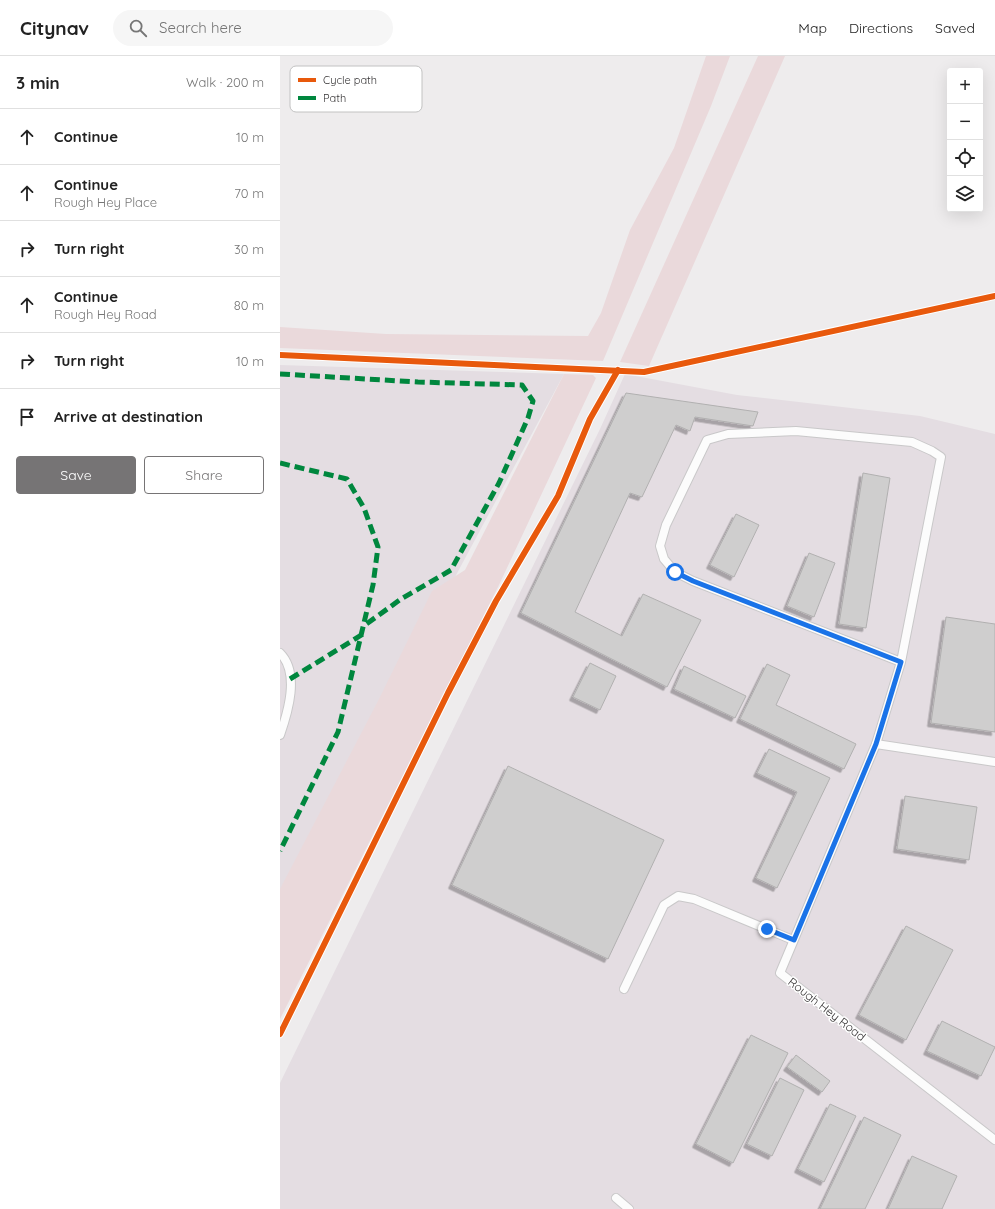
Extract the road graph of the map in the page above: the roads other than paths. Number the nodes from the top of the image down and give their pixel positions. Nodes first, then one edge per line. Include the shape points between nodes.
1 (280, 653) edge
2 (901, 662) junction
3 (280, 735) edge
4 (876, 744) junction
5 (995, 762) edge
6 (794, 940) junction
7 (624, 989) dead end
8 (995, 1140) edge
9 (616, 1198) dead end
10 (629, 1209) edge

1 - 3 lane via 286,659 292,685 288,713
2 - 2 lane, Rough Hey Road via 941,457 912,442 796,432 728,434 707,440 666,525 660,546 664,559 675,572
2 - 4 lane, Rough Hey Road
4 - 5 lane
4 - 6 lane, Rough Hey Road
6 - 7 lane via 694,898 678,896 664,905
6 - 8 lane, Rough Hey Road via 780,973
9 - 10 lane

